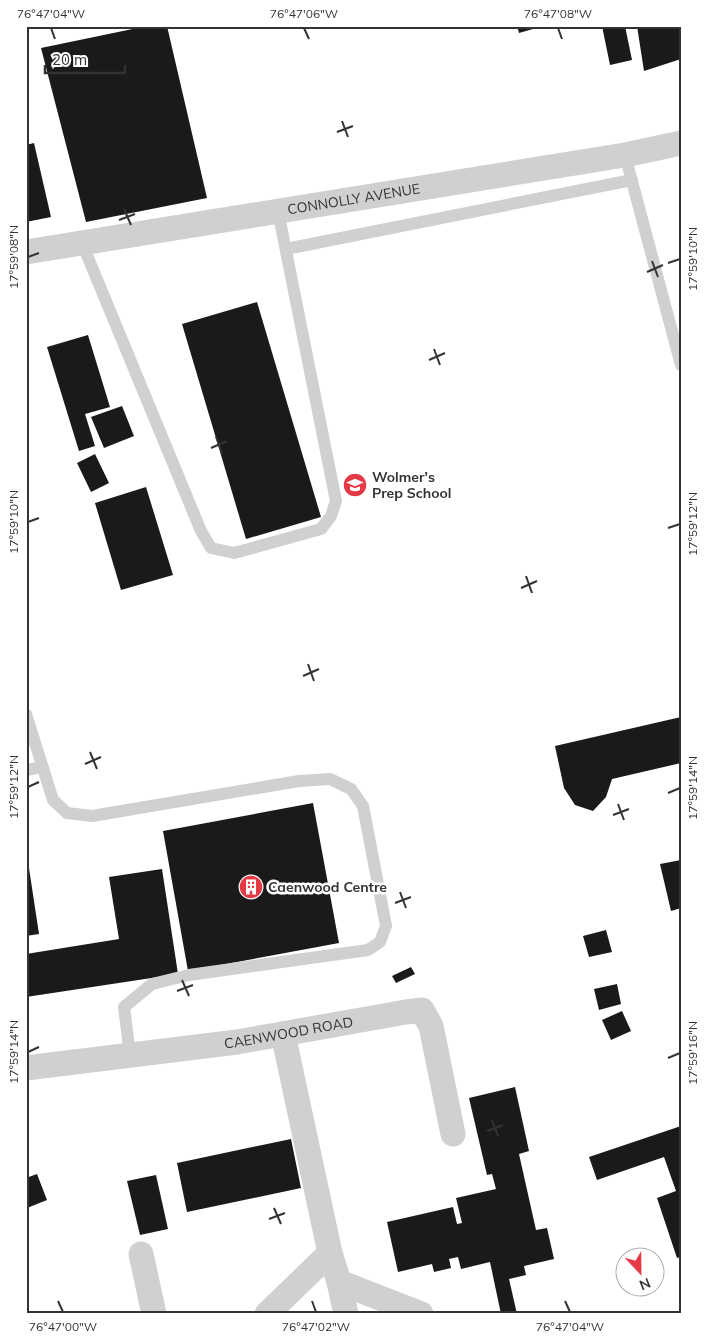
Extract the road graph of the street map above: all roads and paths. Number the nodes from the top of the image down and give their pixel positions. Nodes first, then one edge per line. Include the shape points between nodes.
1 (681, 143) edge
2 (625, 155) junction
3 (632, 180) junction
4 (278, 211) junction
5 (82, 243) junction
6 (286, 249) junction
7 (26, 252) edge
8 (681, 365) edge
9 (26, 714) edge
10 (43, 767) junction
11 (26, 770) edge
12 (283, 1034) junction
13 (130, 1055) junction
14 (26, 1068) edge
15 (453, 1134) dead end
16 (330, 1253) junction
17 (141, 1254) dead end
18 (339, 1282) junction
19 (154, 1314) edge
20 (267, 1314) edge
21 (346, 1314) edge
22 (421, 1314) edge

1 - 2 street, CONNOLLY AVENUE
2 - 3 lane
2 - 4 street, CONNOLLY AVENUE
3 - 6 lane
3 - 8 lane
4 - 5 street, CONNOLLY AVENUE
4 - 6 lane
5 - 6 lane via 201,531 211,548 234,553 321,529 336,502
5 - 7 street, CONNOLLY AVENUE
9 - 10 lane
10 - 11 lane
10 - 13 lane via 53,800 67,813 92,816 299,781 330,779 351,789 363,806 386,926 380,942 368,950 189,975 152,984 124,1007
12 - 13 street, CAENWOOD ROAD
12 - 15 street, CAENWOOD ROAD via 422,1010 432,1026
12 - 16 street
13 - 14 street, CAENWOOD ROAD
16 - 18 street
16 - 20 street
17 - 19 street
18 - 21 street
18 - 22 street

